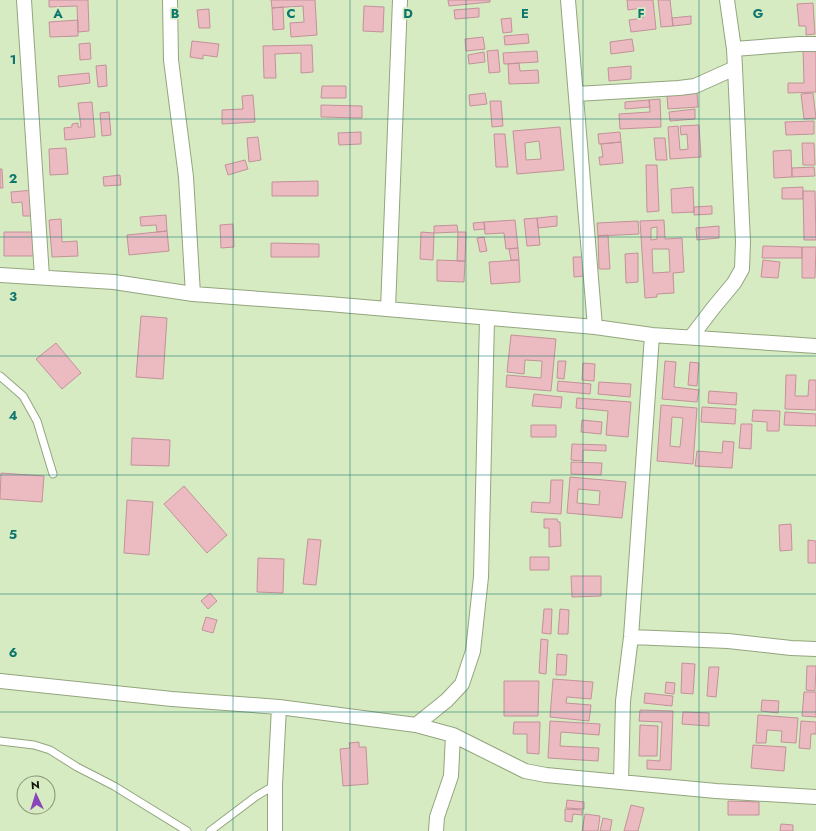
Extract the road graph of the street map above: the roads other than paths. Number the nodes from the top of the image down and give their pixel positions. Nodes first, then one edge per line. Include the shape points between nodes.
1 (24, 0) edge
2 (170, 0) edge
3 (400, 0) edge
4 (568, 0) edge
5 (727, 0) edge
6 (816, 44) edge
7 (734, 49) junction
8 (735, 68) junction
9 (576, 94) junction
10 (0, 275) edge
11 (42, 277) junction
12 (193, 294) junction
13 (388, 310) junction
14 (487, 319) junction
15 (595, 327) junction
16 (652, 335) junction
17 (691, 338) junction
18 (816, 346) edge
19 (0, 376) edge
20 (53, 474) dead end
21 (631, 637) junction
22 (816, 648) edge
23 (0, 681) edge
24 (279, 707) junction
25 (416, 725) junction
26 (453, 735) junction
27 (0, 740) edge
28 (621, 782) junction
29 (275, 785) junction
30 (816, 797) edge
31 (187, 831) edge
32 (210, 831) edge
33 (274, 831) edge
34 (436, 831) edge

1 - 11 street
2 - 12 street via 171,60 186,177
3 - 13 street
4 - 9 street
5 - 7 street
6 - 7 street
7 - 8 street
8 - 9 street via 690,86
8 - 17 street via 744,242 742,269
9 - 15 street
10 - 11 street
11 - 12 street via 114,282
12 - 13 street
13 - 14 street
14 - 15 street
14 - 25 street via 481,577 473,651 462,684
15 - 16 street
16 - 17 street
16 - 21 street
17 - 18 street
19 - 20 lane via 23,396 37,421
21 - 22 street
21 - 28 street via 623,701
23 - 24 street
24 - 25 street
24 - 29 street
25 - 26 street
26 - 28 street via 525,771
26 - 34 street via 451,776 437,817
27 - 31 lane via 50,750
28 - 30 street
29 - 32 lane
29 - 33 street

